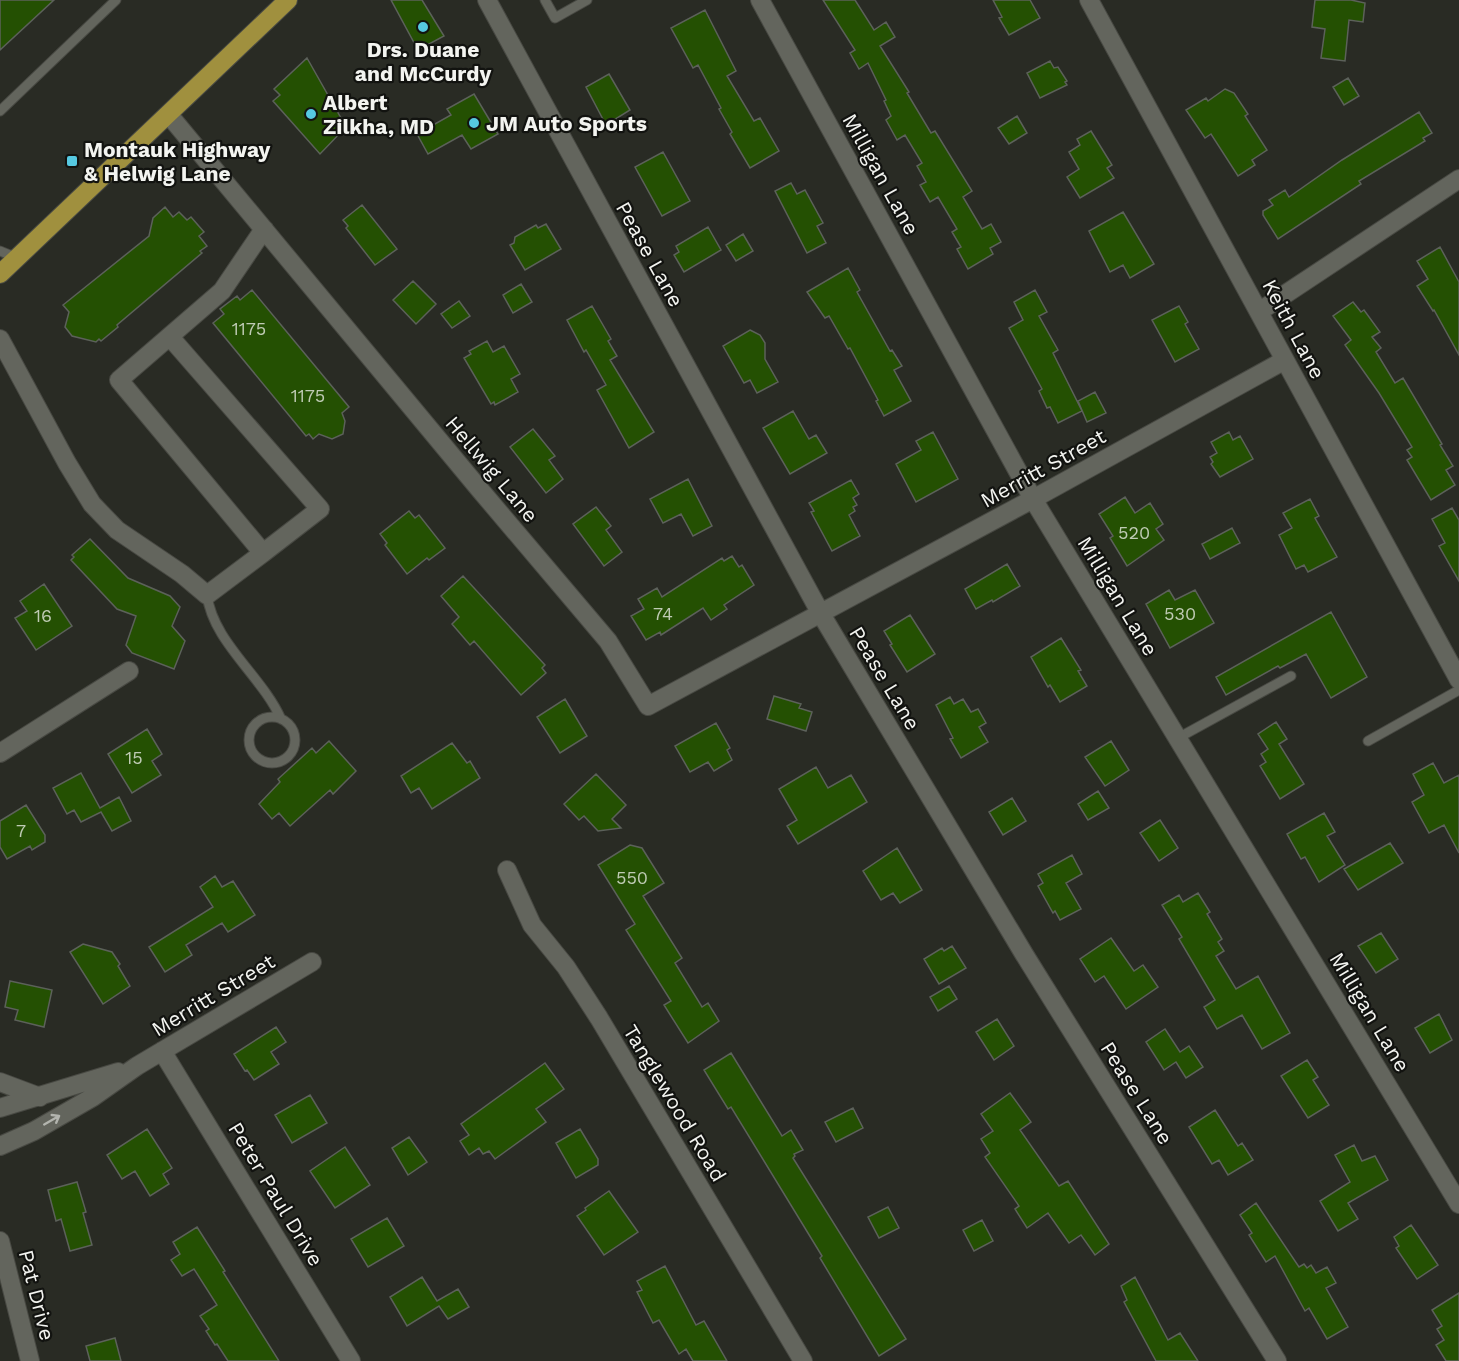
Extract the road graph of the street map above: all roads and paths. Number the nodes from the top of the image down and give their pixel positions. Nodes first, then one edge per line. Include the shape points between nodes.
1 (117, 0) edge
2 (288, 0) edge
3 (487, 0) edge
4 (544, 0) edge
5 (587, 0) edge
6 (760, 0) edge
7 (1089, 0) edge
8 (0, 111) edge
9 (169, 115) junction
10 (1459, 180) edge
11 (264, 229) junction
12 (9, 255) edge
13 (0, 274) edge
14 (1260, 311) junction
15 (170, 337) junction
16 (0, 339) edge
17 (1285, 360) junction
18 (1033, 499) junction
19 (263, 553) junction
20 (207, 595) junction
21 (821, 614) junction
22 (129, 671) dead end
23 (1291, 676) dead end
24 (1459, 680) edge
25 (1459, 690) edge
26 (282, 719) junction
27 (1178, 738) junction
28 (1368, 741) dead end
29 (0, 753) edge
30 (507, 870) dead end
31 (312, 962) dead end
32 (162, 1052) junction
33 (137, 1066) junction
34 (0, 1082) edge
35 (40, 1097) junction
36 (0, 1108) edge
37 (0, 1146) edge
38 (1459, 1204) edge
39 (0, 1240) edge
40 (30, 1361) edge
41 (351, 1361) edge
42 (804, 1361) edge
43 (1276, 1361) edge

1 - 8 lane
2 - 9 main road
3 - 21 street, Pease Lane
4 - 5 lane via 555,18
6 - 18 street, Milligan Lane
7 - 14 street, Keith Lane
9 - 11 street, Hellwig Lane
9 - 12 main road
10 - 14 street
11 - 15 street via 222,291
11 - 21 street, Hellwig Lane via 608,641 648,706
12 - 13 main road
14 - 17 street, Keith Lane
15 - 19 street via 119,380
15 - 19 street via 320,509
16 - 20 street via 92,504 117,530
17 - 18 street, Merritt Street
17 - 24 street, Keith Lane
18 - 21 street, Merritt Street
18 - 27 street, Milligan Lane
19 - 20 street
20 - 26 lane via 219,628
21 - 43 street, Pease Lane via 1024,954
22 - 29 street
23 - 27 lane
25 - 28 lane
26 - 26 lane via 268,717 250,731 249,747 259,759 282,761 293,750 292,728
27 - 38 street, Milligan Lane
30 - 42 street, Tanglewood Road via 532,925 566,967 598,1018
31 - 32 street, Merritt Street
32 - 33 street, Merritt Street
32 - 41 street, Peter Paul Drive
33 - 35 street, Merritt Street
37 -> 33 street, Merritt Street via 93,1097
34 - 35 street
35 - 36 street, Merritt Street
39 - 40 street, Pat Drive

